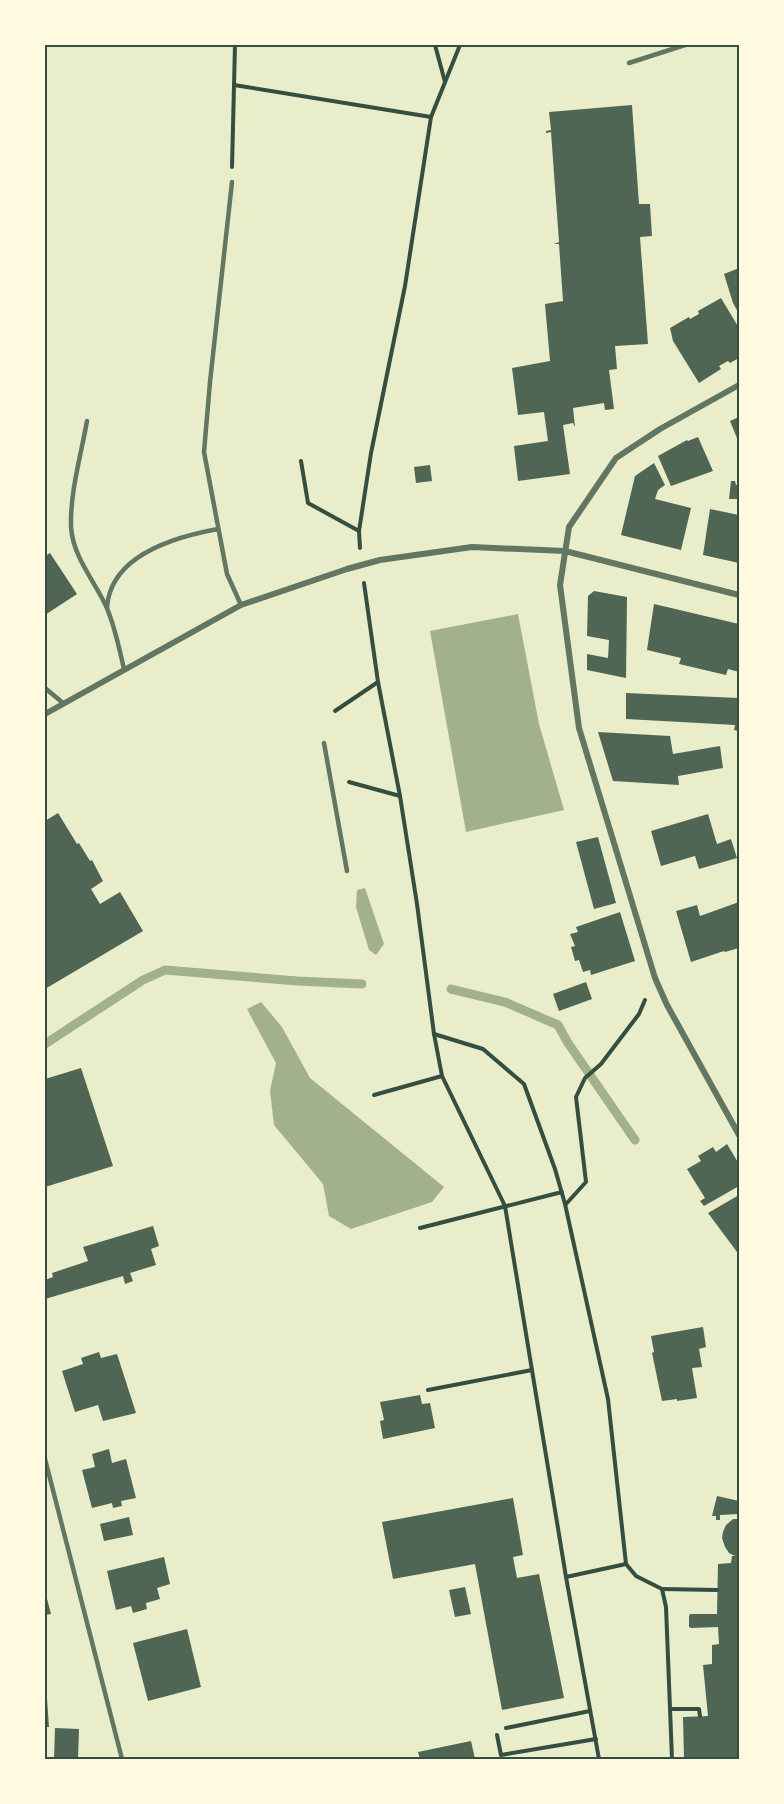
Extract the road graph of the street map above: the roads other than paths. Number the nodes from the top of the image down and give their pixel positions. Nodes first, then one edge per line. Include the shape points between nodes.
1 (685, 45) edge
2 (629, 63) dead end
3 (232, 182) road end
4 (739, 385) edge
5 (87, 421) dead end
6 (218, 529) junction
7 (565, 551) junction
8 (739, 595) edge
9 (241, 605) junction
10 (107, 607) junction
11 (124, 669) junction
12 (45, 688) edge
13 (63, 703) junction
14 (45, 714) edge
15 (324, 742) dead end
16 (347, 871) dead end
17 (739, 1135) edge
18 (45, 1459) edge
19 (122, 1759) edge

1 - 2 lane
3 - 6 lane via 204,452
4 - 7 street via 616,458 569,527
5 - 10 lane via 71,528 79,558
6 - 9 lane via 228,580
6 - 10 lane via 166,544 127,565 112,585
7 - 8 street
7 - 9 street via 472,547 380,560
7 - 17 street via 560,585 579,728 655,978
9 - 11 street
10 - 11 lane
11 - 13 street
12 - 13 lane
13 - 14 street
15 - 16 lane
18 - 19 lane

